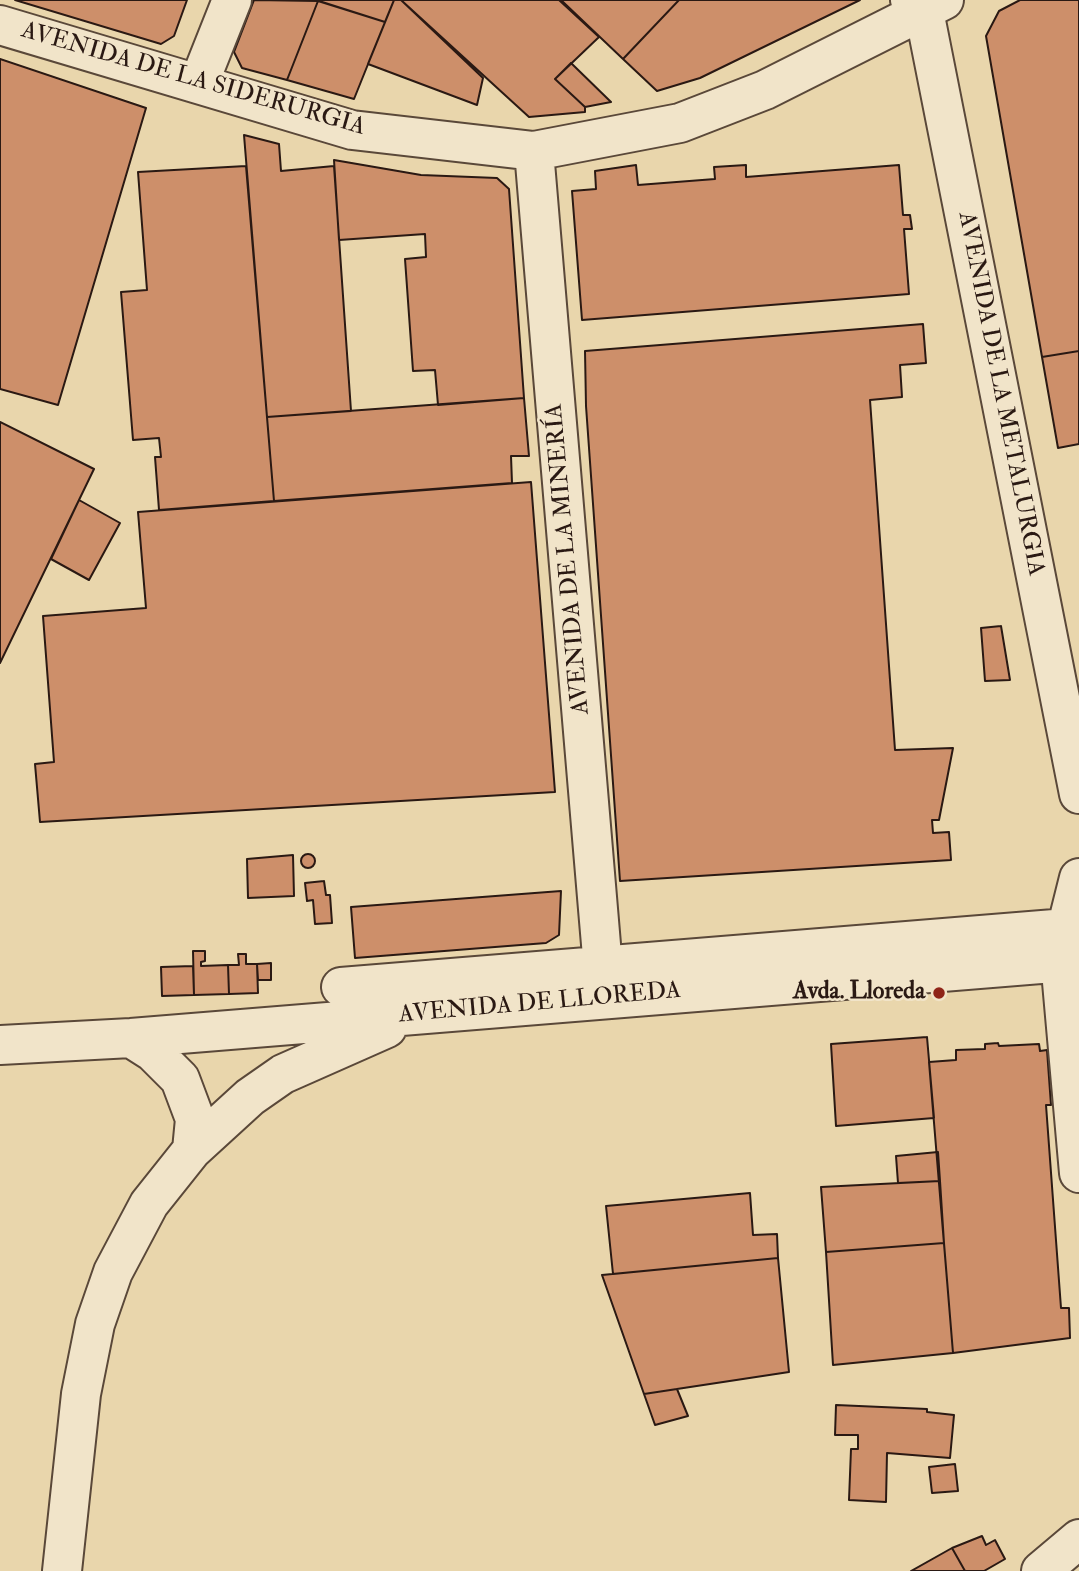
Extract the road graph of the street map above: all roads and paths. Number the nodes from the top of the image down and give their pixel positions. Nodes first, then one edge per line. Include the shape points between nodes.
1 (232, 0) edge
2 (926, 4) edge
3 (0, 25) edge
4 (199, 83) junction
5 (534, 151) junction
6 (1079, 794) edge
7 (1079, 878) edge
8 (1070, 950) edge
9 (603, 968) junction
10 (341, 986) dead end
11 (442, 1011) junction
12 (131, 1038) junction
13 (0, 1045) edge
14 (192, 1150) junction
15 (1079, 1172) edge
16 (1079, 1539) edge
17 (62, 1571) edge
18 (1041, 1571) edge

1 - 4 street
2 - 5 street, AVENIDA DE LA SIDERURGIA via 765,90 680,123
2 - 6 street, AVENIDA DE LA METALURGIA
3 - 4 street, AVENIDA DE LA SIDERURGIA
4 - 5 street, AVENIDA DE LA SIDERURGIA via 352,130
5 - 9 street, AVENIDA DE LA MINERÍA
7 - 8 street
8 - 9 street, AVENIDA DE LLOREDA
8 - 11 street, AVENIDA DE LLOREDA
8 - 15 street via 1062,982
9 - 10 street, AVENIDA DE LLOREDA
11 - 12 street, AVENIDA DE LLOREDA
11 - 14 street via 359,1038 283,1074 230,1113
12 - 13 street, AVENIDA DE LLOREDA
12 - 14 street via 180,1079 195,1119
14 - 17 street via 134,1230 94,1324 81,1394
16 - 18 street

